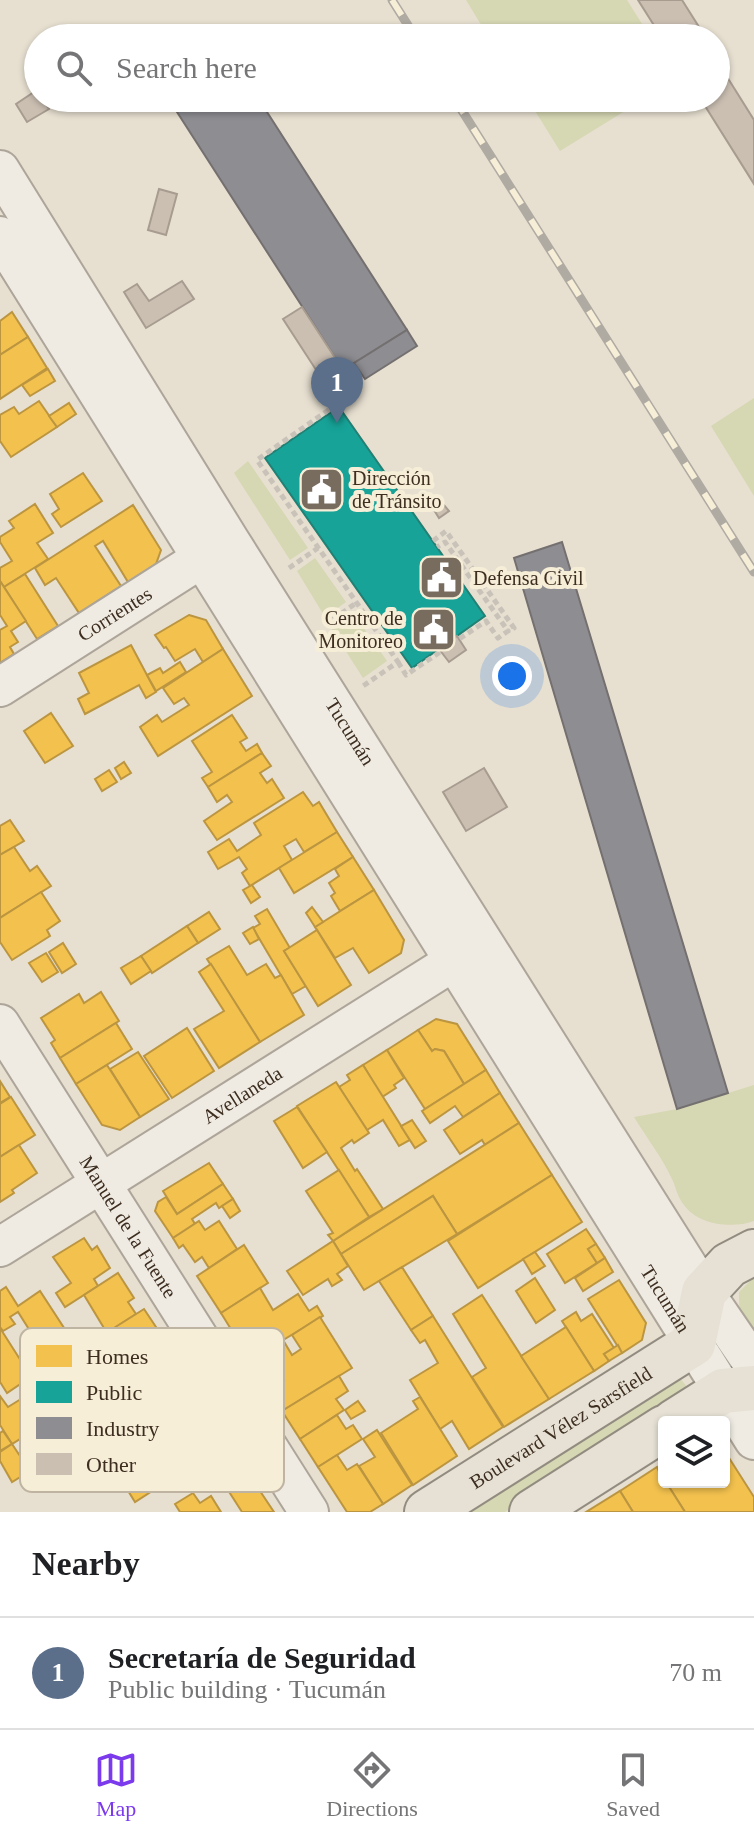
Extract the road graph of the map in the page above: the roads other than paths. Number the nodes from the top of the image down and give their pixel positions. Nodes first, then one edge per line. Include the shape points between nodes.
1 (0, 170) edge
2 (0, 236) edge
3 (216, 549) junction
4 (0, 687) edge
5 (468, 952) junction
6 (0, 1024) edge
7 (101, 1184) junction
8 (0, 1247) edge
9 (754, 1252) edge
10 (704, 1292) junction
11 (192, 1328) edge
12 (693, 1344) junction
13 (744, 1381) edge
14 (684, 1416) edge
15 (658, 1432) edge
16 (754, 1440) edge
17 (284, 1473) edge
18 (309, 1512) edge
19 (427, 1512) edge
20 (532, 1512) edge

1 - 3 street, Tucumán
2 - 3 street, Tucumán
3 - 4 street, Corrientes
3 - 5 street, Tucumán
5 - 7 street, Avellaneda
5 - 10 street, Tucumán
5 - 12 street, Tucumán
6 - 7 street, Manuel de la Fuente
7 - 8 street, Avellaneda
7 - 11 street, Manuel de la Fuente
9 - 10 main road via 729,1265
10 - 12 main road
10 - 13 street, Tucumán
12 - 13 street, Tucumán
12 - 19 main road, Boulevard Vélez Sarsfield
13 - 14 main road
13 - 16 street
15 - 20 main road
17 - 18 street, Manuel de la Fuente

